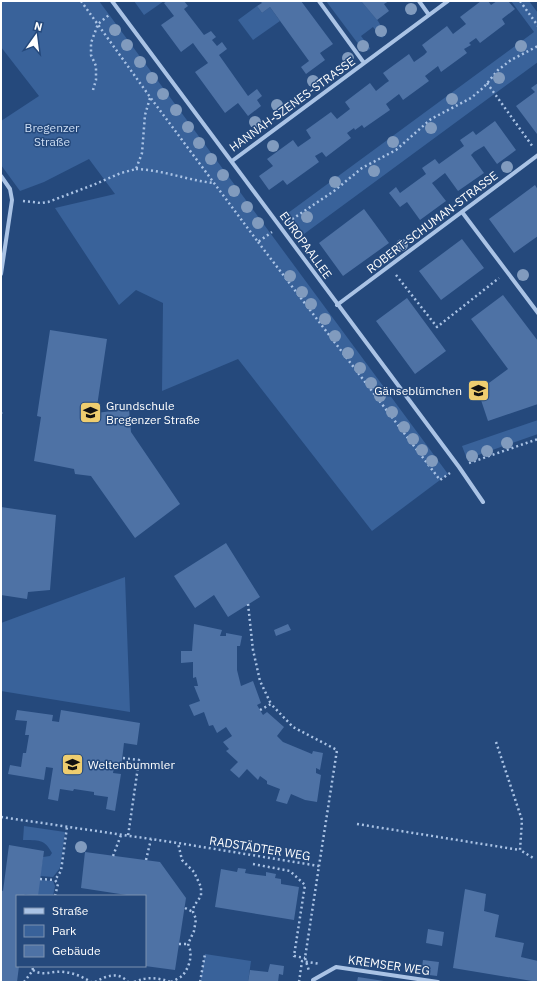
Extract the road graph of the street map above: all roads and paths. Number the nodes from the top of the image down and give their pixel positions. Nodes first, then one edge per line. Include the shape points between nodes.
1 (81, 1) edge
2 (112, 1) edge
3 (319, 1) edge
4 (419, 1) edge
5 (448, 1) edge
6 (520, 1) edge
7 (117, 8) junction
8 (429, 15) junction
9 (98, 24) junction
10 (538, 26) edge
11 (538, 46) edge
12 (364, 63) junction
13 (487, 83) junction
14 (93, 90) dead end
15 (150, 97) junction
16 (535, 149) dead end
17 (538, 155) edge
18 (232, 161) junction
19 (136, 169) junction
20 (1, 176) edge
21 (213, 183) junction
22 (12, 200) junction
23 (462, 212) junction
24 (280, 228) junction
25 (258, 242) junction
26 (389, 266) junction
27 (507, 272) junction
28 (1, 274) edge
29 (337, 305) junction
30 (538, 313) edge
31 (538, 439) edge
32 (459, 467) junction
33 (440, 480) dead end
34 (482, 502) dead end
35 (248, 604) dead end
36 (271, 704) junction
37 (260, 710) dead end
38 (496, 742) dead end
39 (123, 758) dead end
40 (1, 817) edge
41 (357, 824) dead end
42 (67, 827) junction
43 (121, 835) junction
44 (128, 836) junction
45 (151, 839) junction
46 (178, 843) junction
47 (520, 850) junction
48 (114, 856) dead end
49 (146, 860) dead end
50 (535, 860) dead end
51 (254, 864) dead end
52 (319, 866) junction
53 (40, 878) dead end
54 (55, 880) junction
55 (55, 895) edge
56 (185, 908) dead end
57 (193, 912) junction
58 (179, 944) dead end
59 (188, 944) junction
60 (205, 954) dead end
61 (305, 958) junction
62 (32, 967) edge
63 (34, 970) junction
64 (313, 981) edge
65 (24, 982) edge
66 (91, 982) edge
67 (95, 982) edge
68 (128, 982) edge
69 (134, 982) edge
70 (171, 982) edge
71 (200, 982) edge
72 (438, 982) edge

1 - 9 path
2 - 7 street, EUROPAALLEE
3 - 12 street, HANNAH-SZENES-STRASSE
4 - 8 street
5 - 8 street, HANNAH-SZENES-STRASSE
6 - 10 path
7 - 9 path
7 - 18 street, EUROPAALLEE
8 - 12 street, HANNAH-SZENES-STRASSE
9 - 14 path via 90,49 96,66
9 - 15 path
11 - 13 path via 511,60
12 - 18 street, HANNAH-SZENES-STRASSE
13 - 16 path
13 - 24 path via 471,98 431,119 396,150 362,168
15 - 19 path via 145,115 142,153
15 - 21 path
17 - 23 street, ROBERT-SCHUMAN-STRASSE
18 - 24 street, EUROPAALLEE
19 - 21 path
19 - 22 path via 48,202
20 - 22 street via 10,189
21 - 25 path
22 - 28 street
23 - 26 street, ROBERT-SCHUMAN-STRASSE
23 - 27 street
24 - 25 path
24 - 29 street, EUROPAALLEE
25 - 33 path
26 - 27 path via 437,327
26 - 29 street, ROBERT-SCHUMAN-STRASSE
27 - 30 street
29 - 32 street, EUROPAALLEE
31 - 32 path
32 - 34 street, EUROPAALLEE
35 - 36 path via 253,650 260,681
36 - 37 path
36 - 52 path via 293,727 337,750
38 - 47 path via 522,820
39 - 44 path via 139,760
40 - 42 path, RADSTÄDTER WEG
41 - 47 path
42 - 43 path, RADSTÄDTER WEG
42 - 54 path via 61,871
43 - 44 path, RADSTÄDTER WEG
43 - 48 path
44 - 45 path, RADSTÄDTER WEG
45 - 46 path, RADSTÄDTER WEG
45 - 49 path
46 - 52 path, RADSTÄDTER WEG
46 - 57 path via 182,860 194,872 202,887 201,896
47 - 50 path
51 - 61 path via 290,870 304,886 294,956
52 - 61 path, RADSTÄDTER WEG
53 - 54 path
54 - 55 path via 58,884
56 - 57 path
57 - 59 path via 196,919 194,932
58 - 59 path
59 - 70 path via 191,951 190,961 182,976
60 - 71 path
61 - 64 path, RADSTÄDTER WEG
62 - 63 path
63 - 65 path
63 - 66 path via 38,973 63,972 82,976
64 - 72 street, KREMSER WEG via 336,967
67 - 68 path via 107,976 117,976 125,978
69 - 70 path via 154,977

